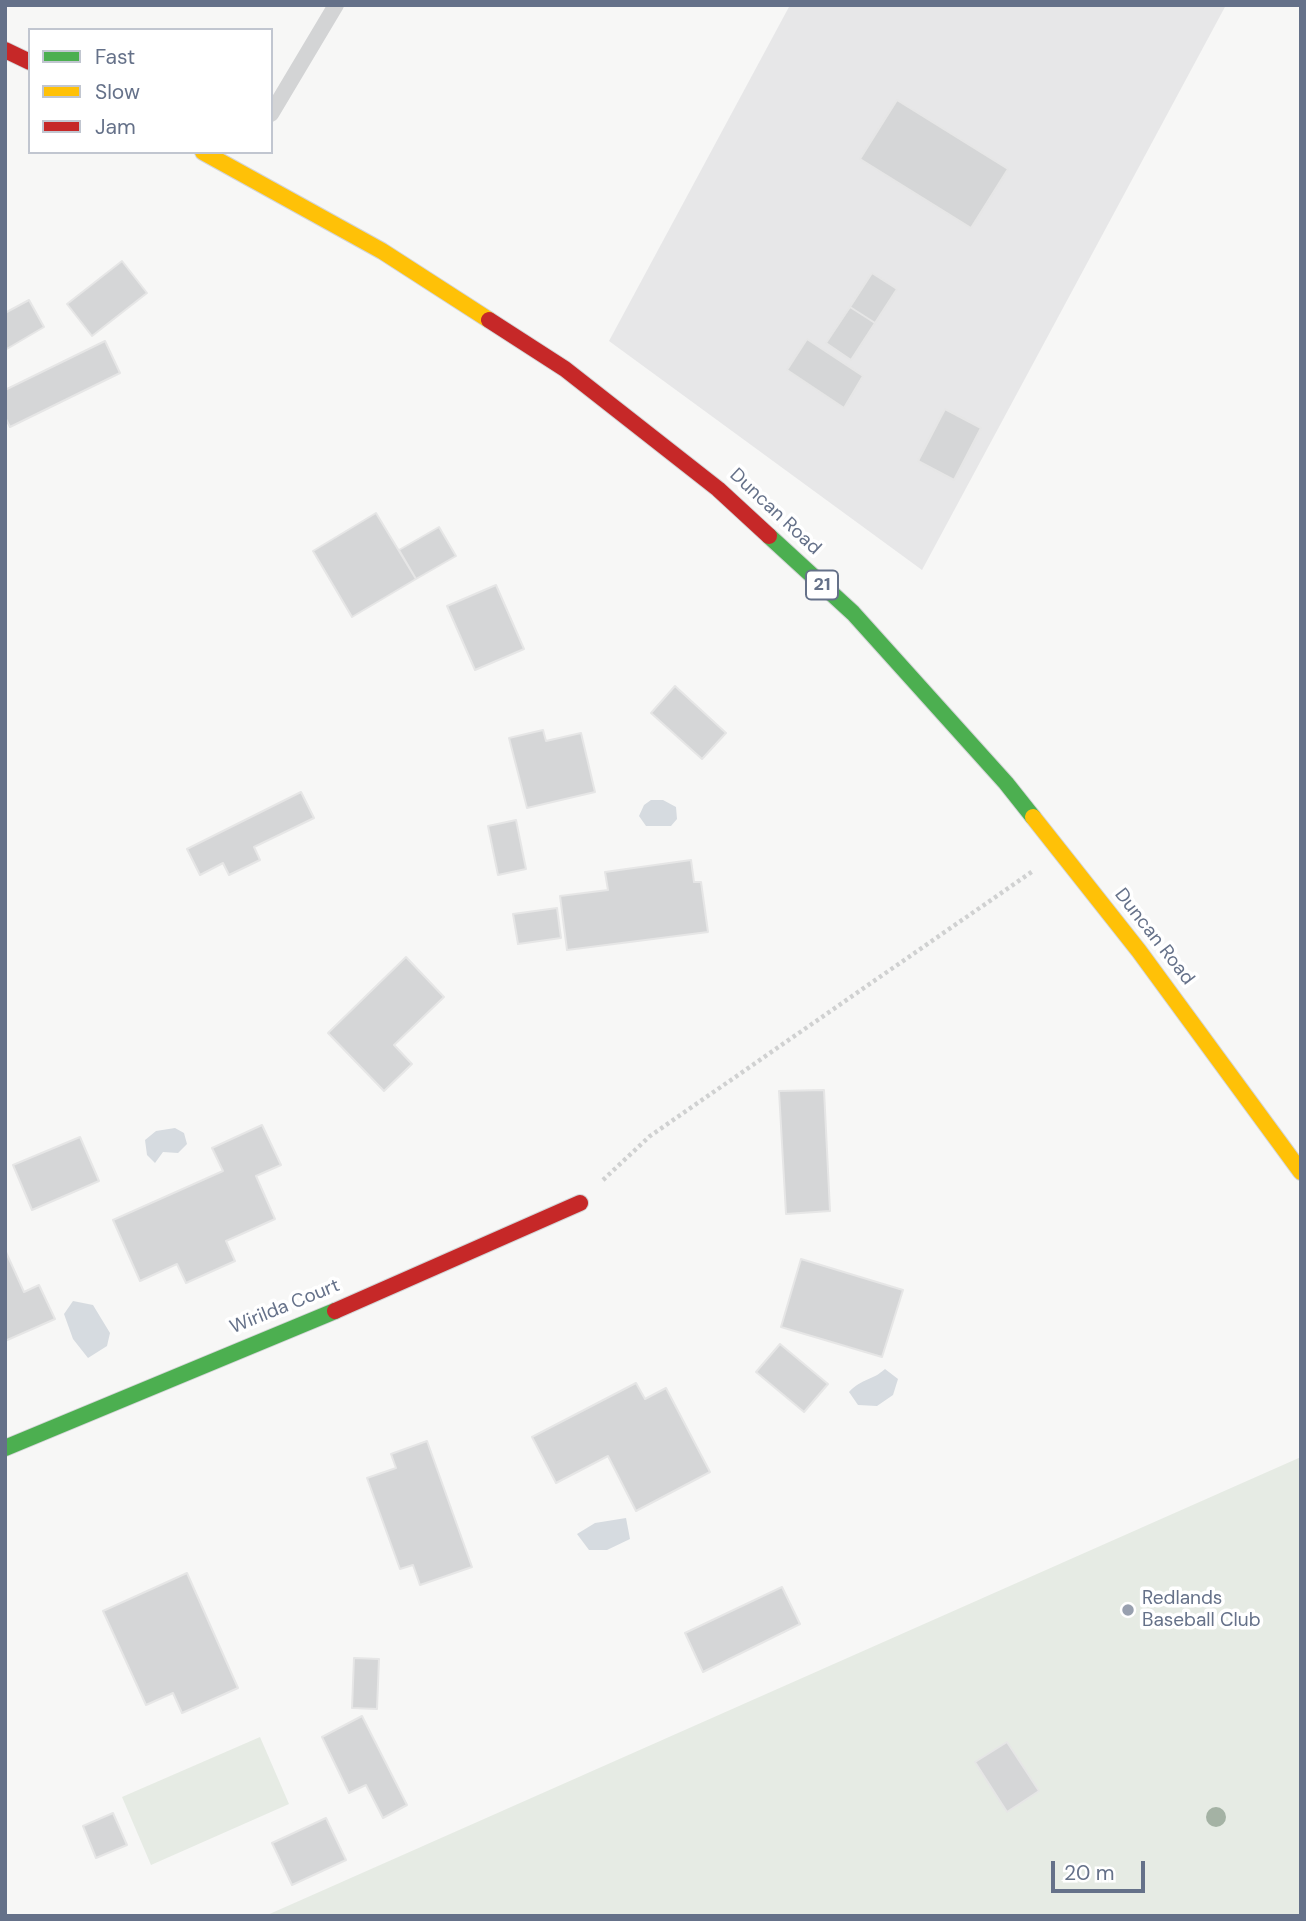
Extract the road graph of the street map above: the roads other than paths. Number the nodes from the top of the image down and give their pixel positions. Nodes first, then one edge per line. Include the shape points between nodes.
1 (337, 5) edge
2 (5, 50) edge
3 (28, 61) edge
4 (273, 111) edge
5 (208, 154) edge
6 (1301, 1172) edge
7 (580, 1203) road end
8 (5, 1447) edge

1 - 4 lane
2 - 3 main road
5 - 6 main road, Duncan Road / 21 via 240,166 382,251 601,396 719,489 853,613 1006,783 1147,961
7 - 8 main road, Wirilda Court

